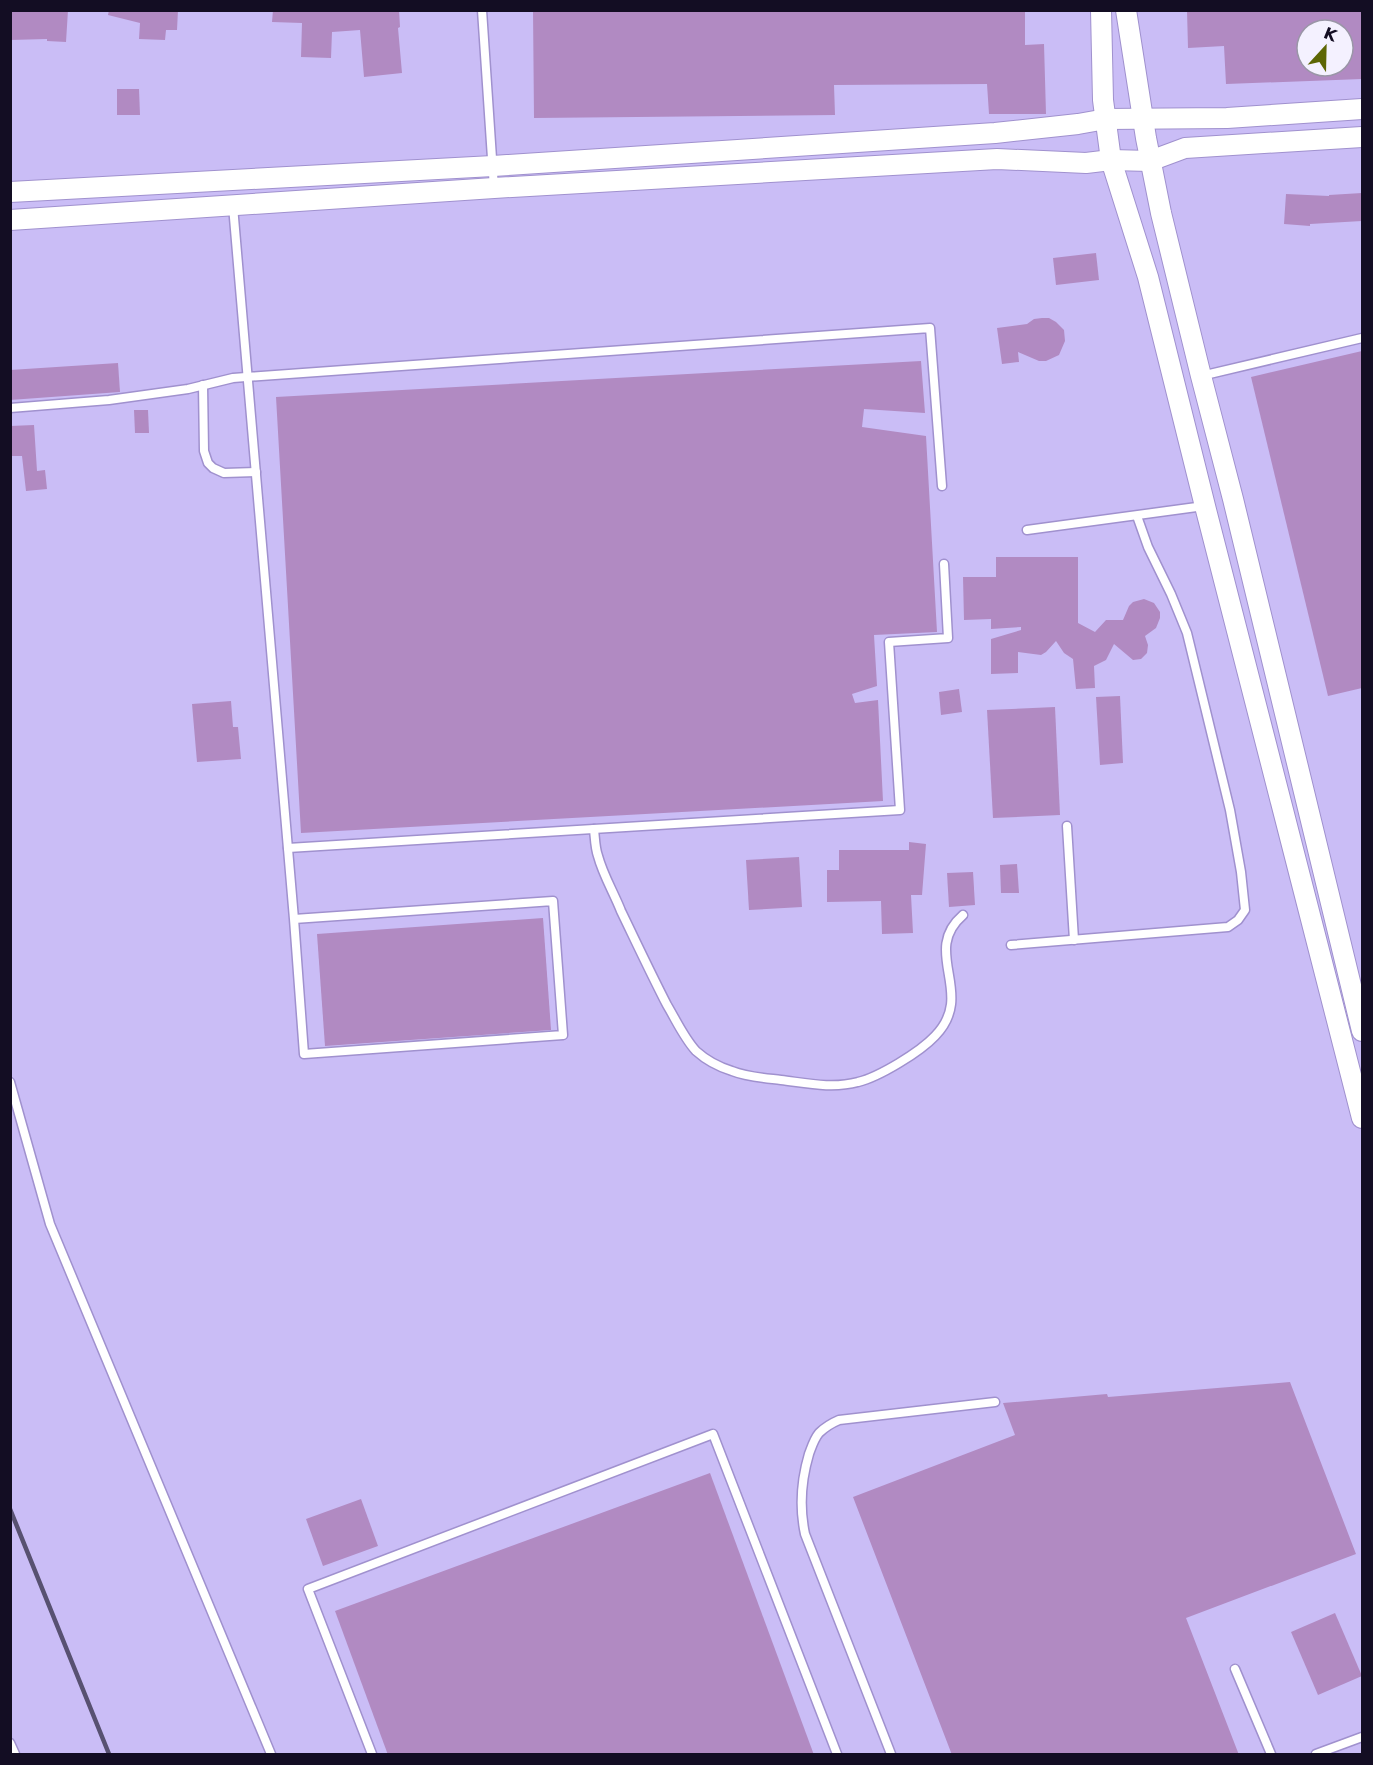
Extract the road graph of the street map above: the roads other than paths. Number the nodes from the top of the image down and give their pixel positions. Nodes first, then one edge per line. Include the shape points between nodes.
1 (482, 10) edge
2 (1101, 10) edge
3 (1126, 10) edge
4 (1362, 110) edge
5 (1106, 119) junction
6 (1143, 119) junction
7 (1362, 137) edge
8 (1111, 160) junction
9 (1150, 161) junction
10 (493, 166) junction
11 (494, 188) junction
12 (10, 192) edge
13 (233, 205) junction
14 (10, 220) edge
15 (1362, 338) edge
16 (1201, 376) junction
17 (248, 378) junction
18 (203, 386) junction
19 (10, 408) edge
20 (256, 472) junction
21 (942, 486) dead end
22 (1233, 499) junction
23 (1204, 506) junction
24 (1137, 516) junction
25 (1026, 530) dead end
26 (944, 564) dead end
27 (1067, 826) dead end
28 (594, 829) junction
29 (288, 848) junction
30 (963, 915) dead end
31 (294, 919) junction
32 (1074, 940) junction
33 (1011, 945) dead end
34 (1362, 1031) edge
35 (10, 1082) edge
36 (1359, 1090) edge
37 (1362, 1118) edge
38 (995, 1402) dead end
39 (1235, 1669) dead end
40 (1362, 1737) edge
41 (10, 1743) edge
42 (15, 1755) edge
43 (271, 1755) edge
44 (372, 1755) edge
45 (837, 1755) edge
46 (891, 1755) edge
47 (1271, 1755) edge
48 (1316, 1755) edge

1 - 10 lane
2 - 5 street
3 - 6 street
4 - 6 street
5 - 6 street
5 - 8 street
5 - 10 street via 995,133
6 - 9 street
7 - 9 street via 1185,148
8 - 9 street
8 - 11 street via 1086,163 997,159
8 - 23 street via 1148,276
9 - 16 street
10 - 11 lane
10 - 12 street
11 - 13 street
13 - 14 street
13 - 17 lane
15 - 16 lane
16 - 22 street
17 - 18 lane
17 - 20 lane
17 - 21 lane via 930,328
18 - 19 lane via 109,400
18 - 20 lane via 204,451 208,463 224,472
20 - 29 lane
22 - 23 street
22 - 34 street
23 - 24 lane
23 - 36 street
24 - 25 lane
24 - 32 lane via 1187,633 1230,810 1245,910 1228,927
26 - 28 lane via 948,638 889,642 900,810
27 - 32 lane
28 - 29 lane
28 - 30 lane via 598,856 611,887 679,1027 706,1058 744,1075 818,1085 858,1082 881,1074 934,1038 944,1024 953,997 945,946 951,928
29 - 31 lane
31 - 31 lane via 304,1054 563,1035 553,900
32 - 33 lane
35 - 43 lane via 50,1224
36 - 37 street
38 - 46 lane via 839,1420 814,1439 805,1469 801,1498 805,1534
39 - 47 lane
40 - 48 lane
41 - 42 lane
44 - 45 lane via 308,1589 713,1434

